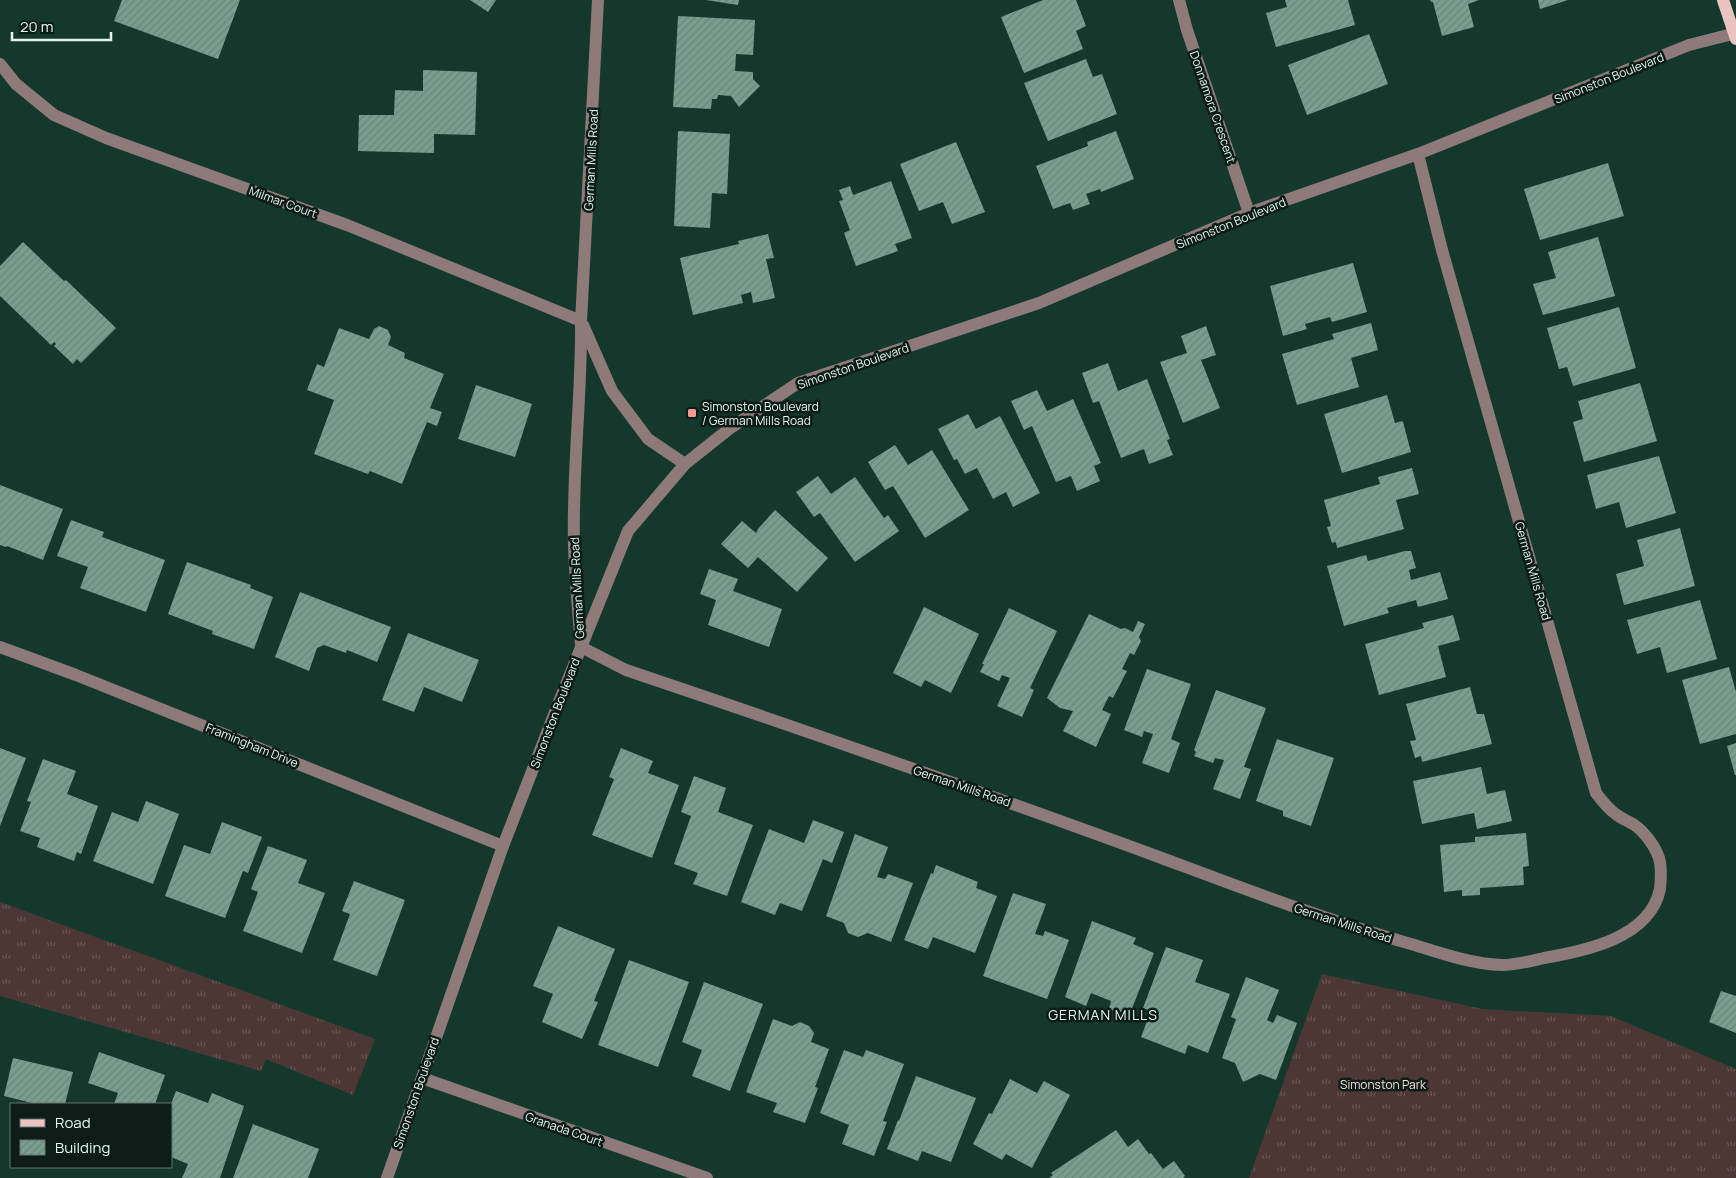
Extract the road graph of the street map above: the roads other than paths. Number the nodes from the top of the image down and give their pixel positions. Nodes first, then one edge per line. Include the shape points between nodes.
1 (598, 0) edge
2 (1179, 0) edge
3 (1723, 0) edge
4 (1735, 36) edge
5 (0, 64) edge
6 (1418, 154) junction
7 (1249, 214) junction
8 (581, 321) junction
9 (685, 464) junction
10 (581, 646) junction
11 (0, 648) edge
12 (503, 846) junction
13 (422, 1078) junction
14 (387, 1178) edge
15 (707, 1178) edge

1 - 8 street, German Mills Road
2 - 7 street, Donnamora Crescent
3 - 4 main road
4 - 6 street, Simonston Boulevard via 1689,46
5 - 8 street, Milmar Court via 16,84 54,115 106,138 347,225
6 - 7 street, Simonston Boulevard
6 - 10 street, German Mills Road via 1442,250 1596,793 1617,816 1639,829 1659,858 1660,884 1655,902 1642,922 1629,931 1595,947 1524,962 1502,965 1458,958 1310,914 1051,817 626,670
7 - 9 street, Simonston Boulevard via 1039,303 798,383
8 - 9 street, German Mills Road via 612,390 648,439
8 - 10 street, German Mills Road via 574,545
9 - 10 street, Simonston Boulevard via 628,531
10 - 12 street, Simonston Boulevard
11 - 12 street, Framingham Drive via 76,675
12 - 13 street, Simonston Boulevard
13 - 14 street, Simonston Boulevard
13 - 15 street, Granada Court

